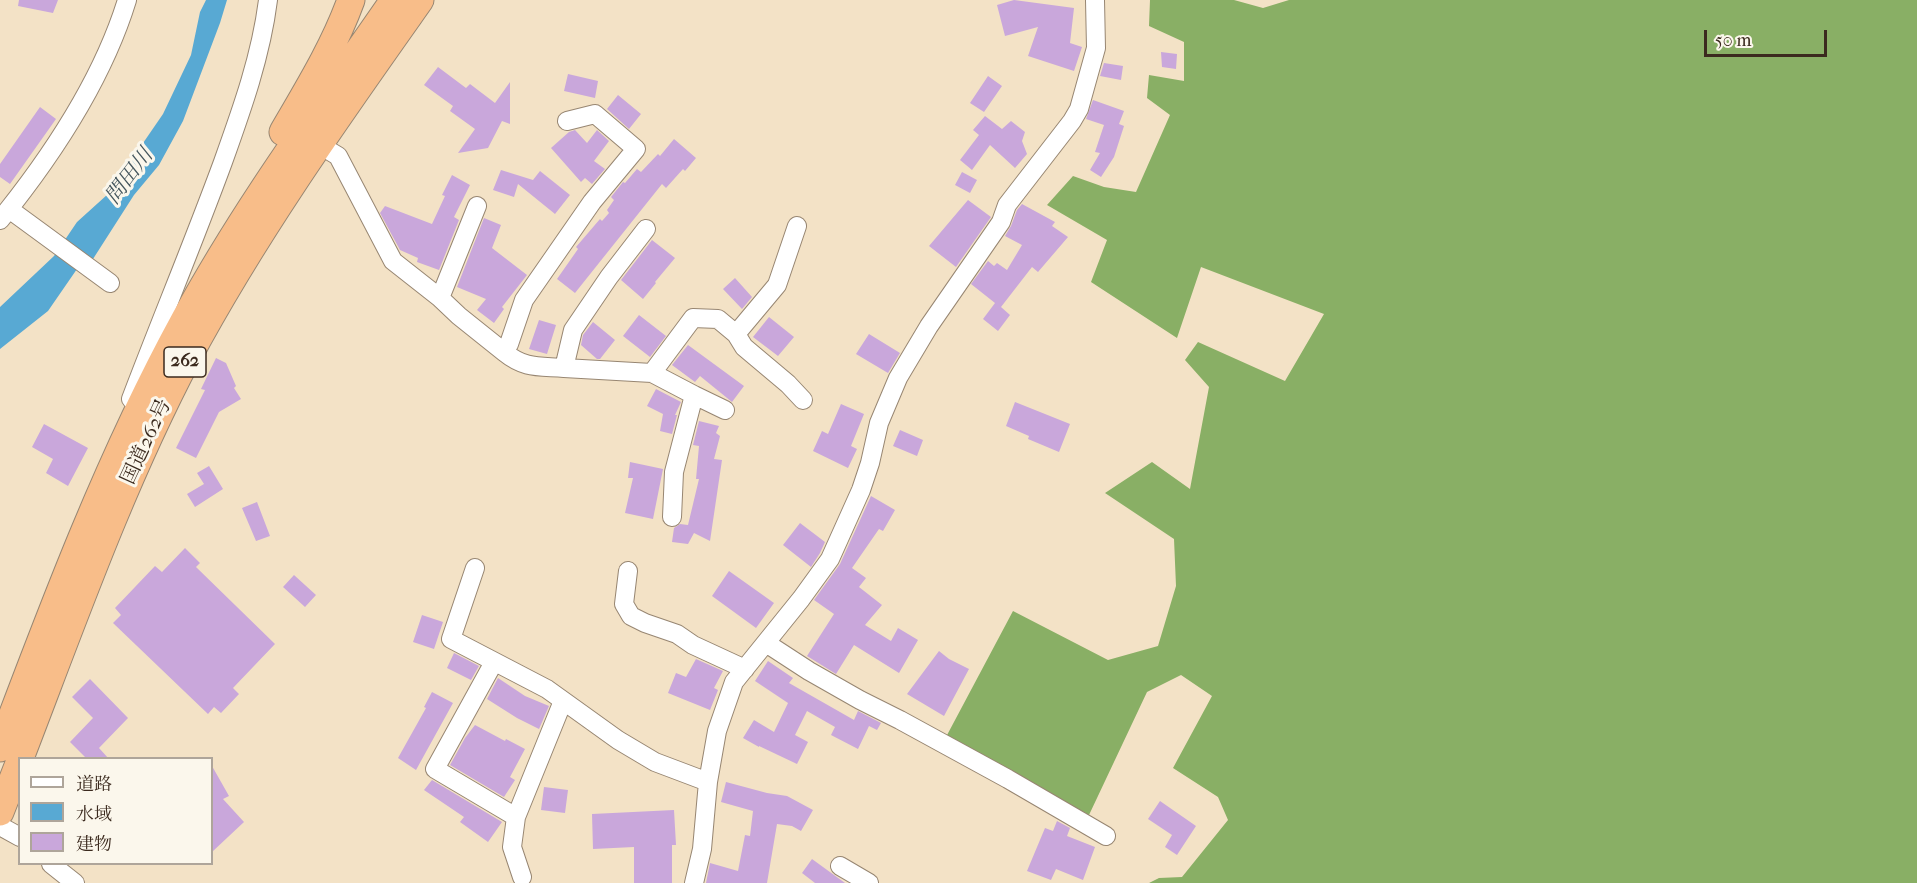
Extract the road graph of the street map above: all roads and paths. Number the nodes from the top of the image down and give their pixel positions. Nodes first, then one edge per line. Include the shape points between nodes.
1 (127, 0) edge
2 (268, 0) edge
3 (351, 0) edge
4 (1095, 0) edge
5 (414, 1) edge
6 (567, 122) dead end
7 (318, 144) junction
8 (477, 206) dead end
9 (8, 214) edge
10 (797, 226) dead end
11 (646, 229) dead end
12 (107, 280) dead end
13 (197, 298) junction
14 (440, 298) junction
15 (736, 334) junction
16 (504, 352) junction
17 (564, 368) junction
18 (652, 373) junction
19 (694, 395) junction
20 (802, 400) dead end
21 (725, 410) dead end
22 (672, 517) dead end
23 (475, 568) dead end
24 (628, 571) dead end
25 (59, 595) junction
26 (766, 643) junction
27 (495, 662) junction
28 (745, 669) junction
29 (563, 702) junction
30 (0, 748) edge
31 (21, 757) edge
32 (18, 765) edge
33 (708, 782) junction
34 (0, 812) edge
35 (516, 818) junction
36 (0, 826) edge
37 (18, 836) edge
38 (1106, 836) dead end
39 (52, 865) edge
40 (840, 866) dead end
41 (522, 877) dead end
42 (75, 883) edge
43 (694, 883) edge
44 (869, 883) edge

1 - 9 street via 97,75
2 - 25 street via 261,44 239,117
3 - 13 highway via 315,77 236,213
4 - 26 street via 1096,48 1079,109 1007,205 1000,222 898,378 879,423 861,490 830,559
5 - 7 highway, 国道262号 / 262
5 - 13 highway, 国道262号 / 262 via 284,160
6 - 16 street via 596,114 636,149 592,202 524,300
7 - 14 street via 338,156 393,261
7 - 31 highway, 国道262号 / 262 via 218,304 150,434 109,525
8 - 14 street
9 - 12 street
10 - 15 street via 777,285
11 - 17 street via 573,330
13 - 25 highway, 国道262号 / 262 via 120,448
14 - 16 street
15 - 18 street via 718,319 693,318
15 - 20 street
16 - 17 street via 529,366
17 - 18 street
18 - 19 street
19 - 21 street
19 - 22 street via 674,472
23 - 27 street via 451,639
24 - 28 street via 624,604 631,615
25 - 30 highway, 国道262号 / 262
26 - 28 street
26 - 38 street via 860,700
27 - 29 street via 547,689
27 - 35 street via 435,769
28 - 33 street via 734,682 717,731
29 - 33 street via 656,762
29 - 35 street
32 - 34 highway, 国道262号 / 262
33 - 43 street via 702,849
35 - 41 street via 512,847
36 - 37 street
39 - 42 street
40 - 44 street

